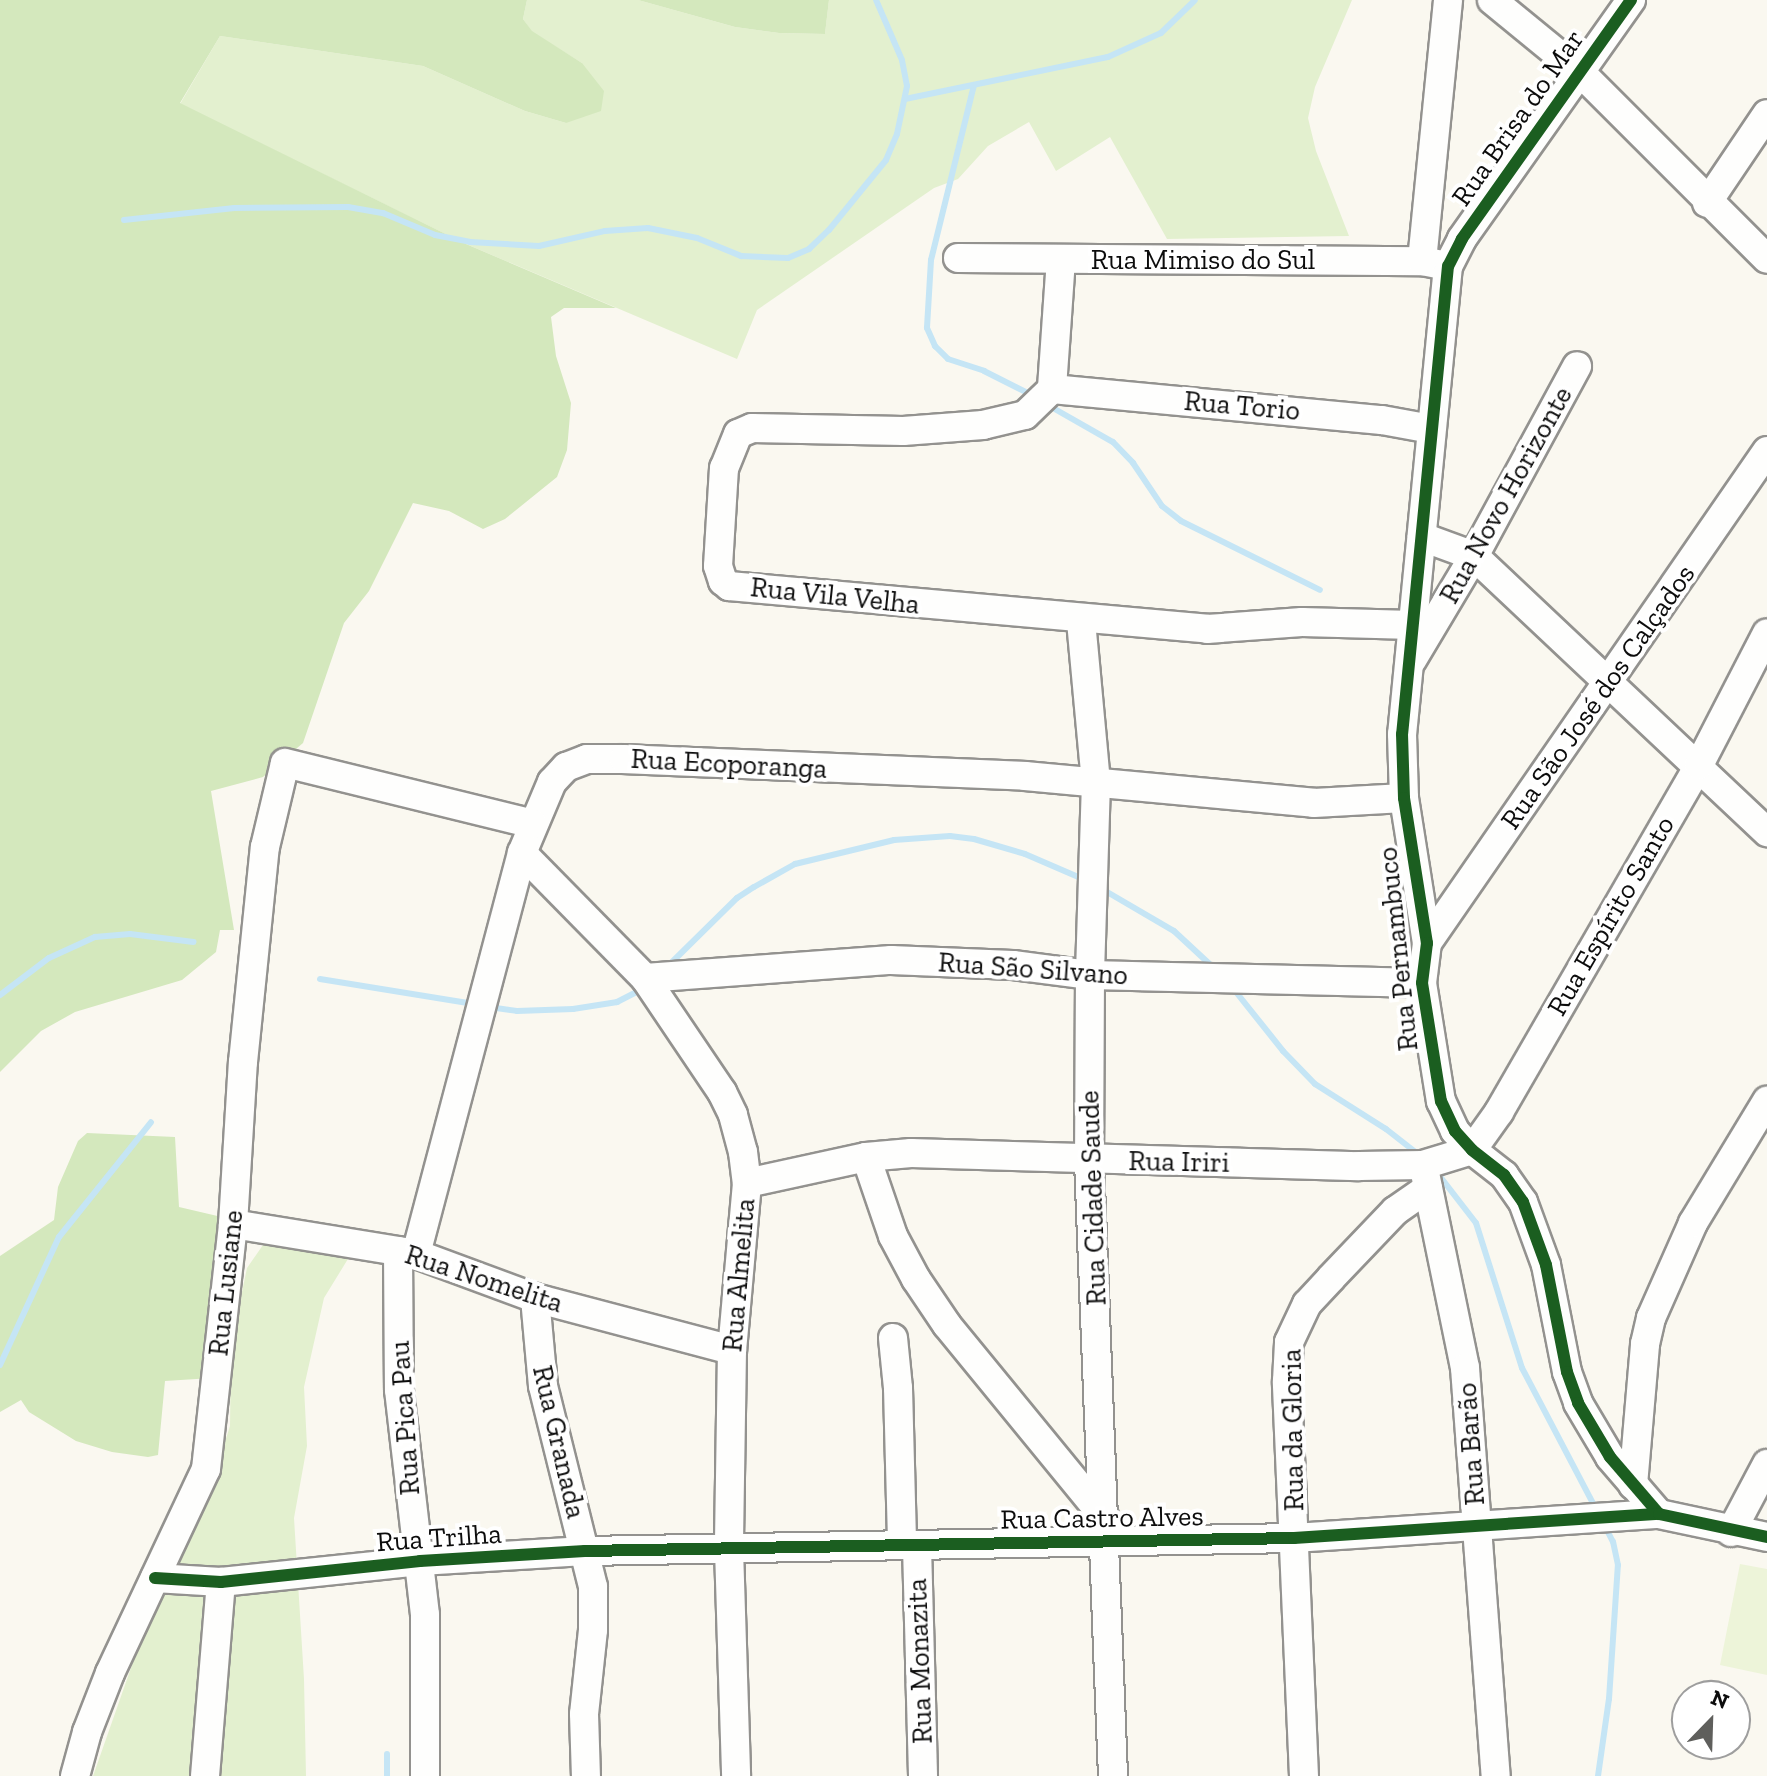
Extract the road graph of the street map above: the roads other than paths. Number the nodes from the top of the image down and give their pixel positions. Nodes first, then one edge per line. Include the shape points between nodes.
1 (1448, 0) edge
2 (1492, 0) edge
3 (1631, 0) edge
4 (1580, 72) junction
5 (1767, 114) edge
6 (1707, 203) junction
7 (958, 258) dead end
8 (1061, 259) junction
9 (1767, 259) edge
10 (1435, 264) junction
11 (1577, 366) dead end
12 (1052, 389) junction
13 (1431, 429) junction
14 (1767, 451) edge
15 (1422, 537) junction
16 (1474, 556) junction
17 (1081, 621) junction
18 (1413, 625) junction
19 (1767, 633) edge
20 (1410, 664) junction
21 (1607, 684) junction
22 (1699, 765) junction
23 (1096, 782) junction
24 (1404, 798) junction
25 (533, 824) junction
26 (1767, 832) edge
27 (522, 853) junction
28 (1427, 943) junction
29 (1090, 975) junction
30 (645, 978) junction
31 (1422, 983) junction
32 (1767, 1101) edge
33 (1472, 1150) junction
34 (866, 1157) junction
35 (1089, 1160) junction
36 (1426, 1176) junction
37 (747, 1183) junction
38 (233, 1224) junction
39 (407, 1252) junction
40 (535, 1298) junction
41 (893, 1338) dead end
42 (732, 1350) junction
43 (1767, 1464) edge
44 (1633, 1485) junction
45 (1659, 1514) junction
46 (1476, 1528) junction
47 (1105, 1530) junction
48 (1731, 1532) junction
49 (1767, 1537) edge
50 (1294, 1538) junction
51 (909, 1545) junction
52 (729, 1549) junction
53 (585, 1551) junction
54 (420, 1561) junction
55 (155, 1578) junction
56 (221, 1582) junction
57 (75, 1776) edge
58 (205, 1776) edge
59 (425, 1776) edge
60 (586, 1776) edge
61 (736, 1776) edge
62 (923, 1776) edge
63 (1113, 1776) edge
64 (1304, 1776) edge
65 (1496, 1776) edge

1 - 10 street, Rua Pernambuco
2 - 4 street
3 - 4 street, Rua Brisa do Mar
4 - 6 street
4 - 10 street, Rua Brisa do Mar via 1462,239
5 - 6 street
6 - 9 street
7 - 8 street, Rua Mimiso do Sul
8 - 10 street, Rua Mimiso do Sul
8 - 12 street
10 - 13 street, Rua Pernambuco
11 - 16 street, Rua Novo Horizonte
12 - 13 street, Rua Torio via 1367,418
12 - 17 street, Rua Vila Velha via 1025,415 983,425 903,431 744,430 732,442 724,468 719,574 729,586
13 - 15 street, Rua Pernambuco
14 - 21 street, Rua São José dos Calçados
15 - 16 street
15 - 18 street, Rua Pernambuco
16 - 20 street, Rua Novo Horizonte
16 - 21 street
17 - 18 street, Rua Vila Velha via 1207,629 1302,622
17 - 23 street, Rua Cidade Saude
18 - 20 street, Rua Pernambuco
19 - 22 street, Rua Espírito Santo
20 - 24 street, Rua Pernambuco via 1402,734
21 - 22 street
21 - 28 street, Rua São José dos Calçados
22 - 26 street
22 - 33 street, Rua Espírito Santo
23 - 24 street, Rua Ecoporanga via 1314,803
23 - 25 street, Rua Ecoporanga via 587,759 558,773
23 - 29 street, Rua Cidade Saude
24 - 28 street, Rua Pernambuco
25 - 27 street, Rua Ecoporanga
25 - 38 street, Rua Lusiane via 290,761 285,765 265,847
27 - 30 street, Rua Almelita
27 - 39 street, Rua Ecoporanga
28 - 31 street, Rua Pernambuco
29 - 30 street, Rua São Silvano via 1013,965 891,960
29 - 31 street, Rua São Silvano
29 - 35 street, Rua Cidade Saude
30 - 37 street, Rua Almelita via 722,1092 737,1126
31 - 33 street, Rua Pernambuco via 1441,1101 1455,1131
32 - 44 street via 1693,1223 1651,1318
33 - 36 street
33 - 44 street, Rua Pernambuco via 1504,1175 1523,1202 1546,1265 1572,1388 1590,1427
34 - 35 street, Rua Iriri via 911,1153
34 - 37 street, Rua Iriri
34 - 47 street via 893,1236 916,1279
35 - 36 street, Rua Iriri
35 - 47 street, Rua Cidade Saude
36 - 46 street, Rua Barão via 1465,1368
36 - 50 street, Rua da Gloria via 1307,1304 1289,1342
37 - 42 street, Rua Almelita
38 - 39 street, Rua Nomelita
38 - 55 street, Rua Lusiane via 206,1469
39 - 40 street, Rua Nomelita
39 - 54 street, Rua Pica Pau via 399,1390
40 - 42 street, Rua Nomelita
40 - 53 street, Rua Granada via 543,1386
41 - 51 street
42 - 52 street, Rua Almelita
43 - 48 street
44 - 45 street, Rua Pernambuco
45 - 46 street
45 - 48 street
46 - 50 street, Rua Castro Alves
46 - 65 street, Rua Barão
47 - 50 street, Rua Castro Alves
47 - 51 street, Rua Castro Alves
47 - 63 street, Rua Cidade Saude
48 - 49 street
50 - 64 street, Rua da Gloria
51 - 52 street, Rua Castro Alves
51 - 62 street, Rua Monazita
52 - 53 street, Rua Trilha
52 - 61 street, Rua Almelita
53 - 54 street, Rua Trilha
53 - 60 street, Rua Granada via 594,1605 584,1714
54 - 56 street, Rua Trilha
54 - 59 street, Rua Pica Pau
55 - 56 street, Rua Trilha
55 - 57 street, Rua Lusiane via 110,1673
56 - 58 street

